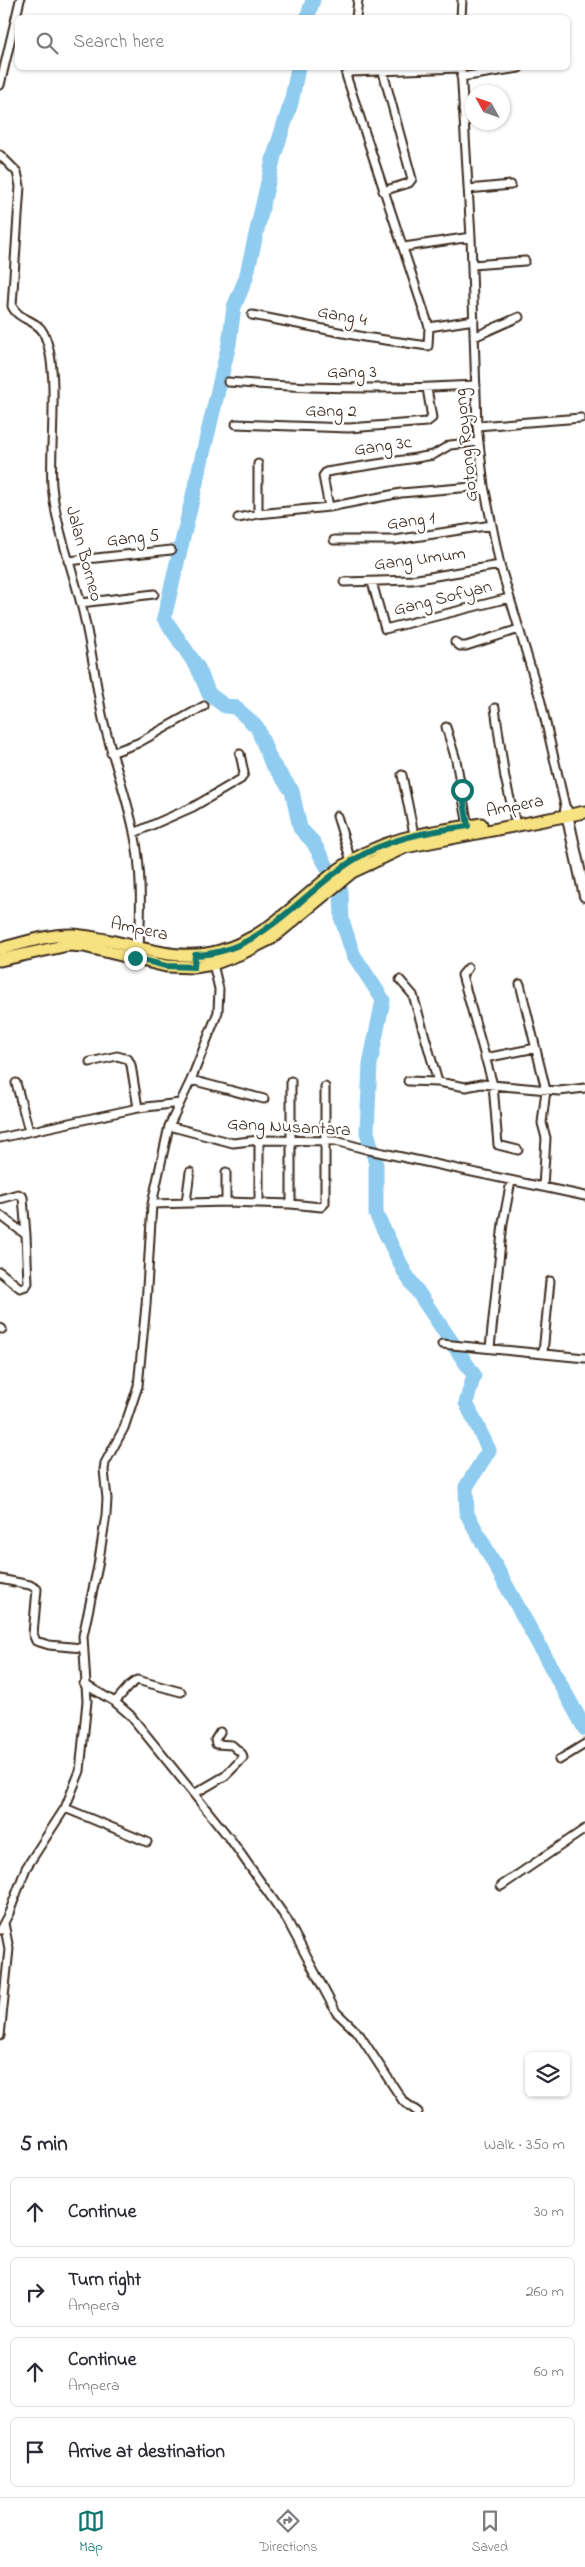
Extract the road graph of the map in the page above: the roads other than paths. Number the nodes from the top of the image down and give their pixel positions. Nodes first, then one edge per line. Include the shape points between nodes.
1 (20, 0) edge
2 (358, 0) edge
3 (462, 0) edge
4 (16, 15) edge
5 (356, 15) edge
6 (461, 15) edge
7 (15, 21) edge
8 (353, 70) edge
9 (422, 70) edge
10 (461, 70) edge
11 (506, 70) edge
12 (383, 72) junction
13 (461, 77) junction
14 (0, 85) edge
15 (463, 110) joint
16 (1, 157) edge
17 (511, 184) dead end
18 (468, 189) junction
19 (383, 191) junction
20 (471, 236) junction
21 (404, 247) junction
22 (525, 261) dead end
23 (472, 266) junction
24 (252, 315) dead end
25 (519, 317) dead end
26 (474, 320) junction
27 (429, 326) junction
28 (474, 337) junction
29 (228, 382) dead end
30 (476, 385) junction
31 (428, 388) junction
32 (581, 418) dead end
33 (236, 424) dead end
34 (478, 426) junction
35 (479, 442) junction
36 (258, 464) dead end
37 (484, 486) junction
38 (329, 507) junction
39 (258, 514) junction
40 (238, 518) dead end
41 (492, 525) junction
42 (334, 540) dead end
43 (171, 550) dead end
44 (68, 561) junction
45 (500, 565) junction
46 (344, 582) dead end
47 (372, 582) junction
48 (154, 594) dead end
49 (509, 598) junction
50 (81, 603) junction
51 (519, 629) junction
52 (455, 642) dead end
53 (204, 706) dead end
54 (495, 708) dead end
55 (446, 727) dead end
56 (111, 753) junction
57 (240, 754) dead end
58 (402, 775) dead end
59 (585, 807) edge
60 (567, 812) junction
61 (585, 812) edge
62 (338, 816) dead end
63 (515, 821) junction
64 (468, 826) junction
65 (134, 833) junction
66 (414, 834) junction
67 (347, 869) junction
68 (583, 877) edge
69 (324, 889) junction
70 (585, 896) edge
71 (138, 948) junction
72 (0, 949) edge
73 (0, 960) edge
74 (194, 961) junction
75 (213, 964) junction
76 (468, 968) dead end
77 (400, 980) dead end
78 (520, 984) dead end
79 (536, 1048) junction
80 (485, 1058) junction
81 (90, 1062) dead end
82 (191, 1080) junction
83 (291, 1080) dead end
84 (408, 1081) dead end
85 (438, 1082) junction
86 (16, 1083) dead end
87 (493, 1085) junction
88 (324, 1088) dead end
89 (585, 1088) edge
90 (546, 1090) junction
91 (264, 1100) dead end
92 (180, 1103) junction
93 (138, 1108) junction
94 (170, 1126) junction
95 (29, 1131) junction
96 (0, 1138) edge
97 (259, 1140) junction
98 (292, 1141) junction
99 (326, 1142) junction
100 (518, 1150) dead end
101 (190, 1172) dead end
102 (226, 1172) dead end
103 (511, 1180) junction
104 (543, 1187) junction
105 (585, 1196) edge
106 (0, 1199) edge
107 (186, 1202) junction
108 (226, 1202) junction
109 (259, 1203) junction
110 (152, 1204) junction
111 (291, 1204) junction
112 (0, 1215) edge
113 (26, 1234) junction
114 (0, 1272) edge
115 (550, 1281) dead end
116 (442, 1344) dead end
117 (490, 1348) junction
118 (543, 1353) junction
119 (585, 1358) edge
120 (0, 1579) edge
121 (82, 1648) junction
122 (84, 1684) junction
123 (181, 1692) dead end
124 (115, 1702) junction
125 (220, 1732) dead end
126 (585, 1744) edge
127 (559, 1760) dead end
128 (194, 1794) junction
129 (65, 1808) junction
130 (585, 1829) edge
131 (147, 1842) dead end
132 (501, 1886) dead end
133 (2, 1927) edge
134 (1, 2023) edge
135 (0, 2036) edge
136 (418, 2112) edge

1 - 4 street
2 - 5 street
3 - 6 street
7 - 14 street
8 - 12 street
8 - 19 street via 346,77
9 - 12 street
10 - 13 street, Gotong Royong
11 - 13 street
12 - 19 street via 412,176 409,183
13 - 15 street, Gotong Royong
15 - 18 street, Gotong Royong
16 - 44 street, Jalan Borneo via 17,172 20,186 12,306 43,332 49,354 52,485
17 - 18 street
18 - 20 street, Gotong Royong
19 - 21 street
20 - 21 street
20 - 23 street, Gotong Royong
21 - 27 street
22 - 23 street
23 - 26 street, Gotong Royong
24 - 27 street, Gang 4 via 426,346 429,343
25 - 28 street
26 - 27 street
26 - 28 street, Gotong Royong
28 - 30 street, Gotong Royong
29 - 31 street, Gang 3 via 305,388
30 - 31 street, Gang 3
30 - 34 street, Gotong Royong
31 - 33 street, Gang 2 via 432,418 429,422 349,428
32 - 34 street
34 - 35 street, Gotong Royong
35 - 37 street, Gotong Royong
35 - 38 street, Gang 3c via 450,446 433,455 326,472 323,476
36 - 39 street
37 - 38 street via 402,493
37 - 41 street, Gotong Royong
38 - 39 street
39 - 40 street
41 - 42 street, Gang 1 via 395,540
41 - 45 street, Gotong Royong
43 - 44 street, Gang 5
44 - 50 street, Jalan Borneo
45 - 47 street, Gang Umum via 442,576
45 - 49 street, Gotong Royong
46 - 47 street, Gang Umum
47 - 49 street, Gang Sofyan via 385,629
48 - 50 street
49 - 51 street, Gotong Royong
50 - 56 street, Jalan Borneo
51 - 52 street via 466,646
51 - 60 street, Gotong Royong via 541,702
53 - 56 street via 138,743
54 - 63 street
55 - 64 street via 456,760
56 - 65 street, Jalan Borneo
57 - 65 street via 244,773 241,780 193,807
58 - 66 street
59 - 60 main road
60 - 61 main road
60 - 63 main road, Ampera
60 - 68 street
62 - 67 street
63 - 64 main road, Ampera
63 - 67 main road, Ampera via 405,847 365,865
64 - 66 main road, Ampera
65 - 71 street, Jalan Borneo via 140,882
66 - 67 main road, Ampera via 393,841
67 - 69 main road, Ampera
68 - 70 street
69 - 74 main road, Ampera via 257,936
69 - 75 main road, Ampera via 272,938
71 - 72 main road, Ampera via 71,935 45,937
71 - 74 main road, Ampera
73 - 74 main road, Ampera via 52,947 84,946 166,966
74 - 75 main road, Ampera
75 - 82 street via 220,1002
76 - 80 street via 462,974
77 - 85 street via 413,995
78 - 79 street
79 - 80 street
79 - 90 street
80 - 87 street
81 - 93 street via 117,1056 128,1059
82 - 91 street
82 - 92 street
83 - 98 street
84 - 85 street
85 - 87 street via 466,1087
86 - 95 street
87 - 90 street
87 - 100 street via 498,1145
88 - 99 street
89 - 90 street
90 - 104 street via 542,1123 546,1138
92 - 93 street
92 - 94 street
93 - 95 street
94 - 97 street, Gang Nusantara via 233,1143
94 - 110 street
95 - 96 street
97 - 98 street, Gang Nusantara
97 - 109 street
98 - 99 street, Gang Nusantara
98 - 111 street
99 - 103 street, Gang Nusantara via 342,1142
99 - 111 street via 324,1206
101 - 107 street
102 - 108 street
103 - 104 street, Gang Nusantara
103 - 117 street via 503,1223
104 - 105 street, Gang Nusantara
106 - 113 street via 18,1194 23,1197
107 - 108 street
107 - 110 street
108 - 109 street
109 - 111 street
110 - 121 street via 138,1386 124,1428 104,1470 106,1515
112 - 113 street
113 - 114 street via 26,1286 20,1288
115 - 118 street
116 - 117 street
117 - 118 street
118 - 119 street
120 - 121 street via 37,1589 33,1634 36,1641
121 - 122 street
122 - 124 street
122 - 129 street via 87,1702 82,1758
123 - 124 street via 137,1680
124 - 128 street
125 - 128 street via 216,1744 232,1745 243,1758 224,1776
126 - 127 street
128 - 136 street via 286,1918 336,2012 359,2034 403,2101
129 - 131 street
129 - 133 street via 26,1868
130 - 132 street
133 - 134 street via 9,1949
134 - 135 street

